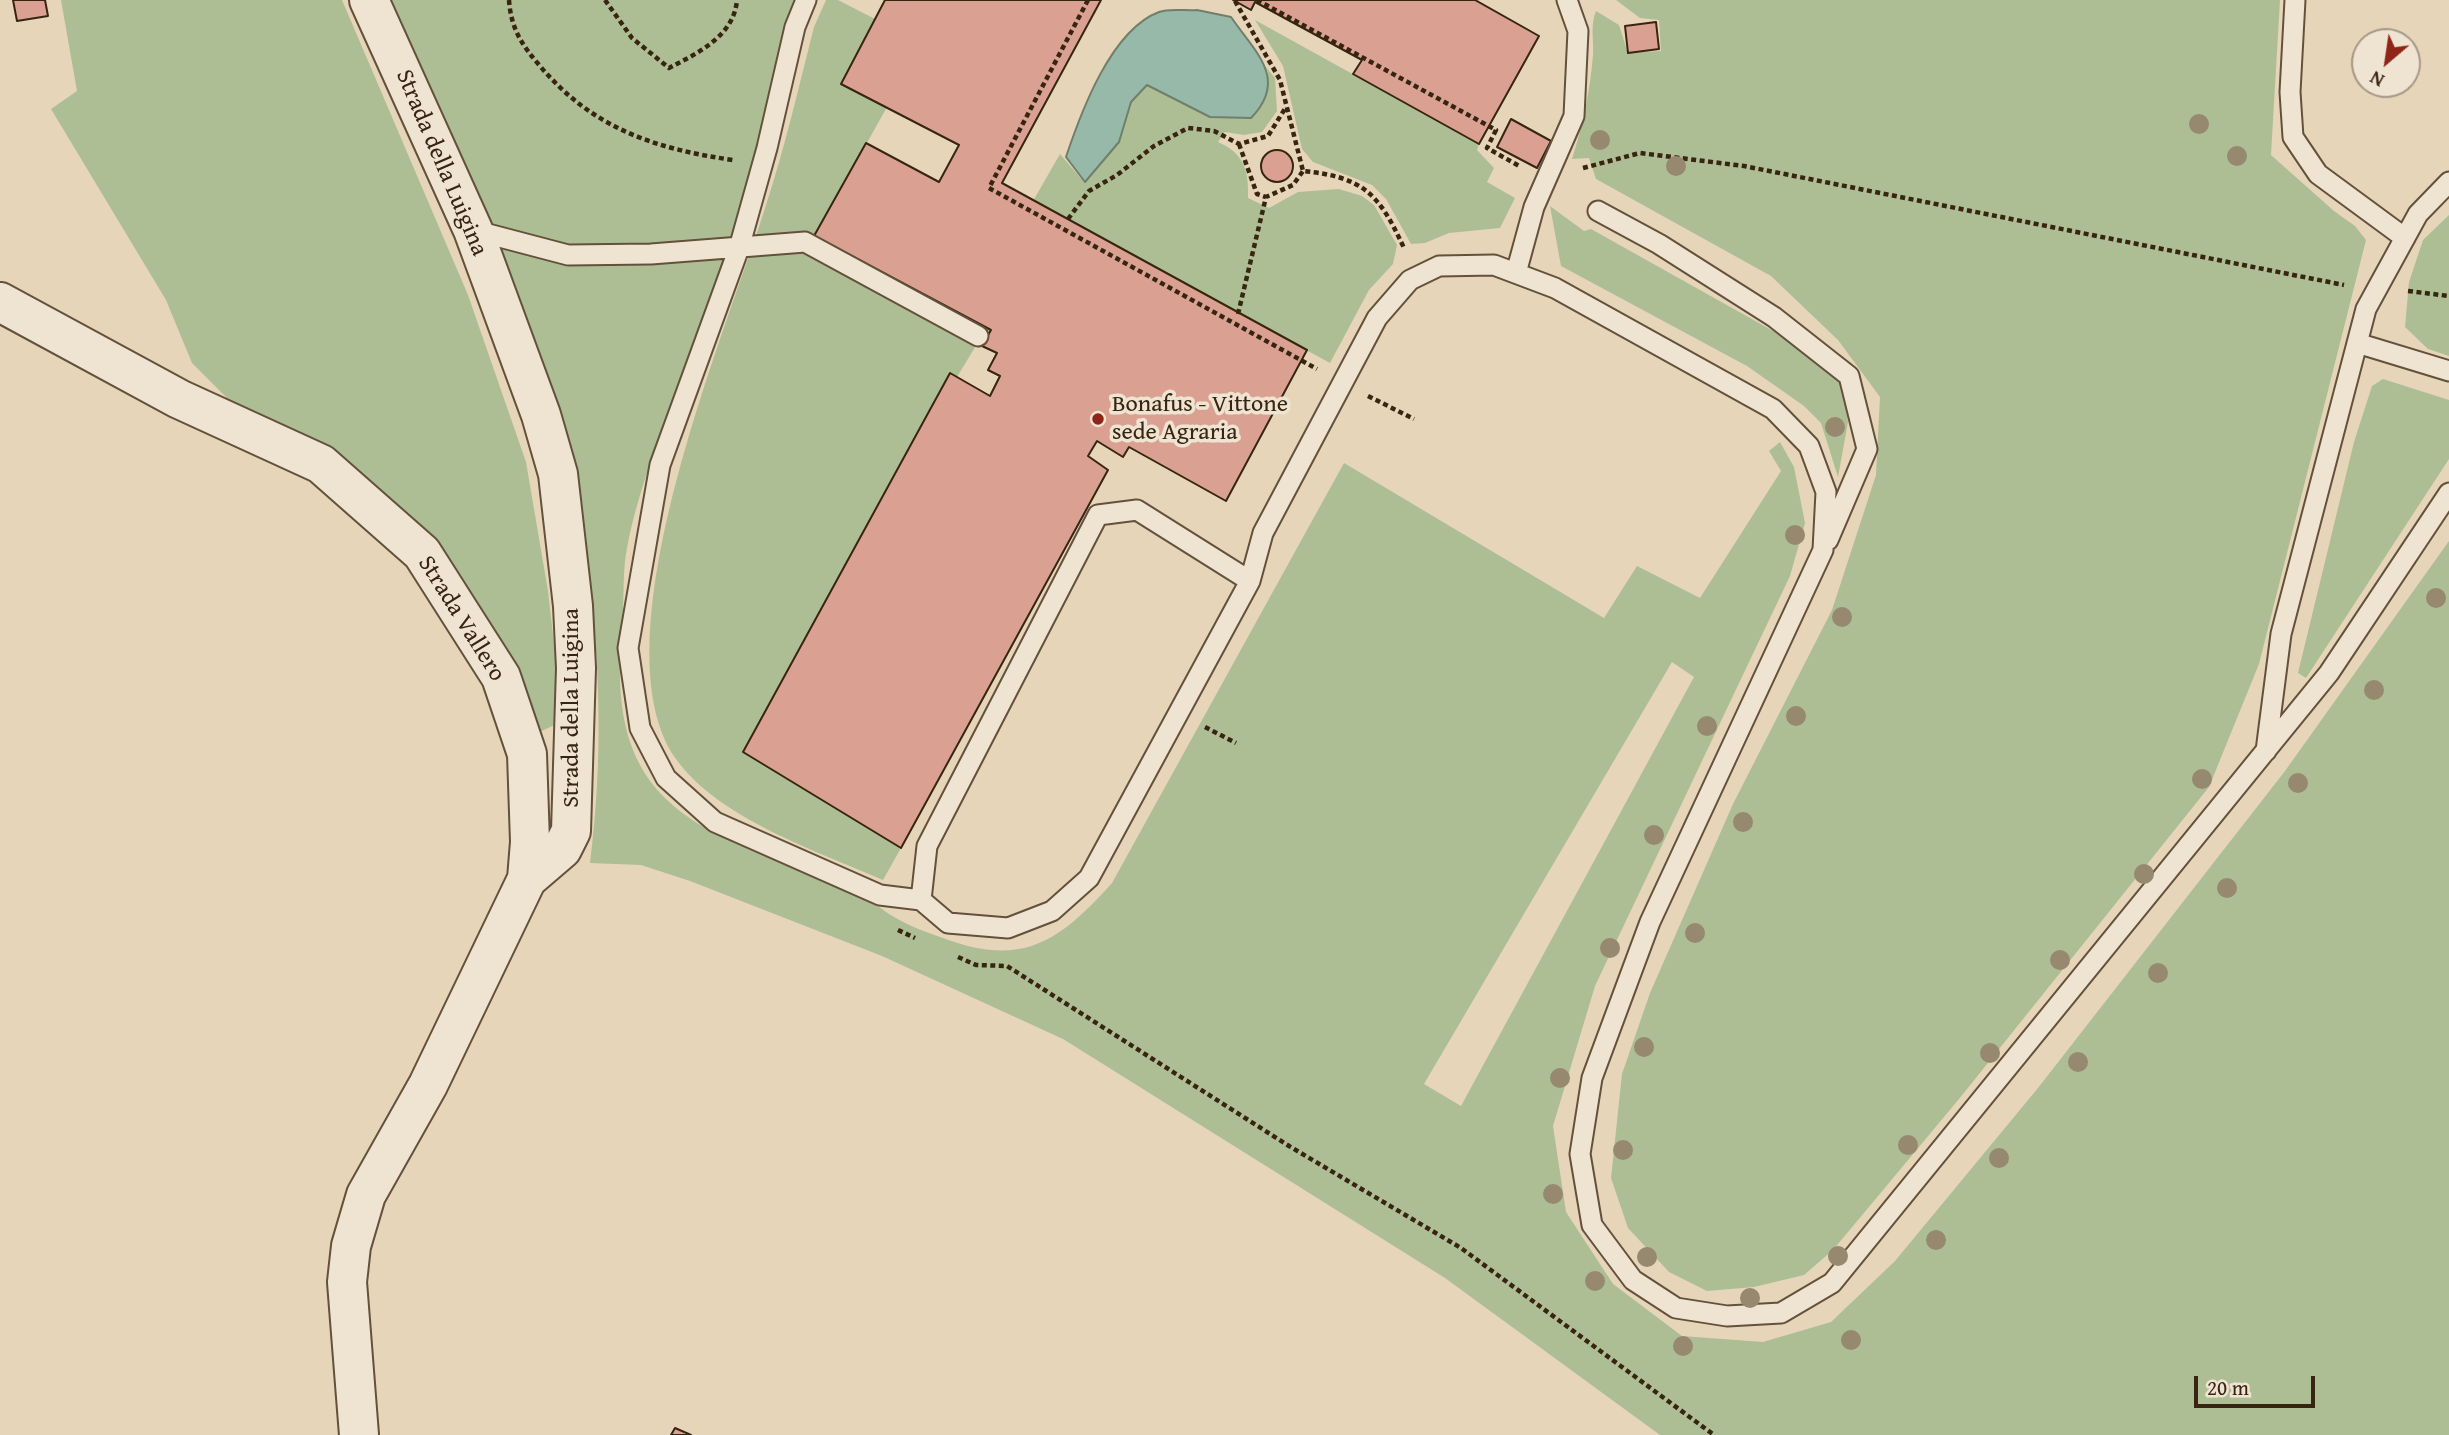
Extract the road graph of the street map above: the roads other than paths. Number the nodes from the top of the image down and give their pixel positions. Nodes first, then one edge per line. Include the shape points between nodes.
1 (369, 0) edge
2 (806, 0) edge
3 (1567, 0) edge
4 (2295, 0) edge
5 (2449, 182) edge
6 (1598, 211) dead end
7 (473, 230) junction
8 (2405, 238) junction
9 (739, 248) junction
10 (1516, 273) junction
11 (0, 302) edge
12 (978, 336) dead end
13 (2357, 342) junction
14 (2449, 370) edge
15 (2449, 493) edge
16 (1823, 550) junction
17 (1250, 581) junction
18 (2266, 751) junction
19 (527, 879) junction
20 (921, 900) junction
21 (359, 1435) edge

1 - 7 street, Strada della Luigina
2 - 9 lane via 795,27
3 - 10 lane via 1578,31 1574,116 1534,207
4 - 8 lane via 2290,92 2293,137 2318,174
5 - 8 lane via 2418,214
6 - 16 lane via 1774,317 1849,376 1867,449
7 - 9 lane via 568,255
7 - 19 street, Strada della Luigina via 558,474 573,606 576,668 571,831 562,849
8 - 13 lane via 2366,309
9 - 12 lane via 805,242
9 - 20 lane via 660,465 628,648 640,728 666,778 715,822 873,891
10 - 16 lane via 1555,288 1773,409 1809,446 1826,492
10 - 17 lane via 1494,265 1439,266 1410,280 1377,318 1264,533
11 - 19 street, Strada Vallero via 179,399 321,464 422,553 501,677 527,754
13 - 14 lane
13 - 18 lane via 2281,634
15 - 18 lane via 2329,673
16 - 18 lane via 1650,922 1592,1078 1580,1154 1592,1225 1633,1280 1676,1308 1727,1316 1781,1313 1832,1283
17 - 20 lane via 1089,878 1052,911 1008,928 948,923
17 - 20 lane via 1137,510 1098,515 927,846
19 - 21 street, Strada della Luigina via 428,1085 366,1195 351,1246 347,1282

